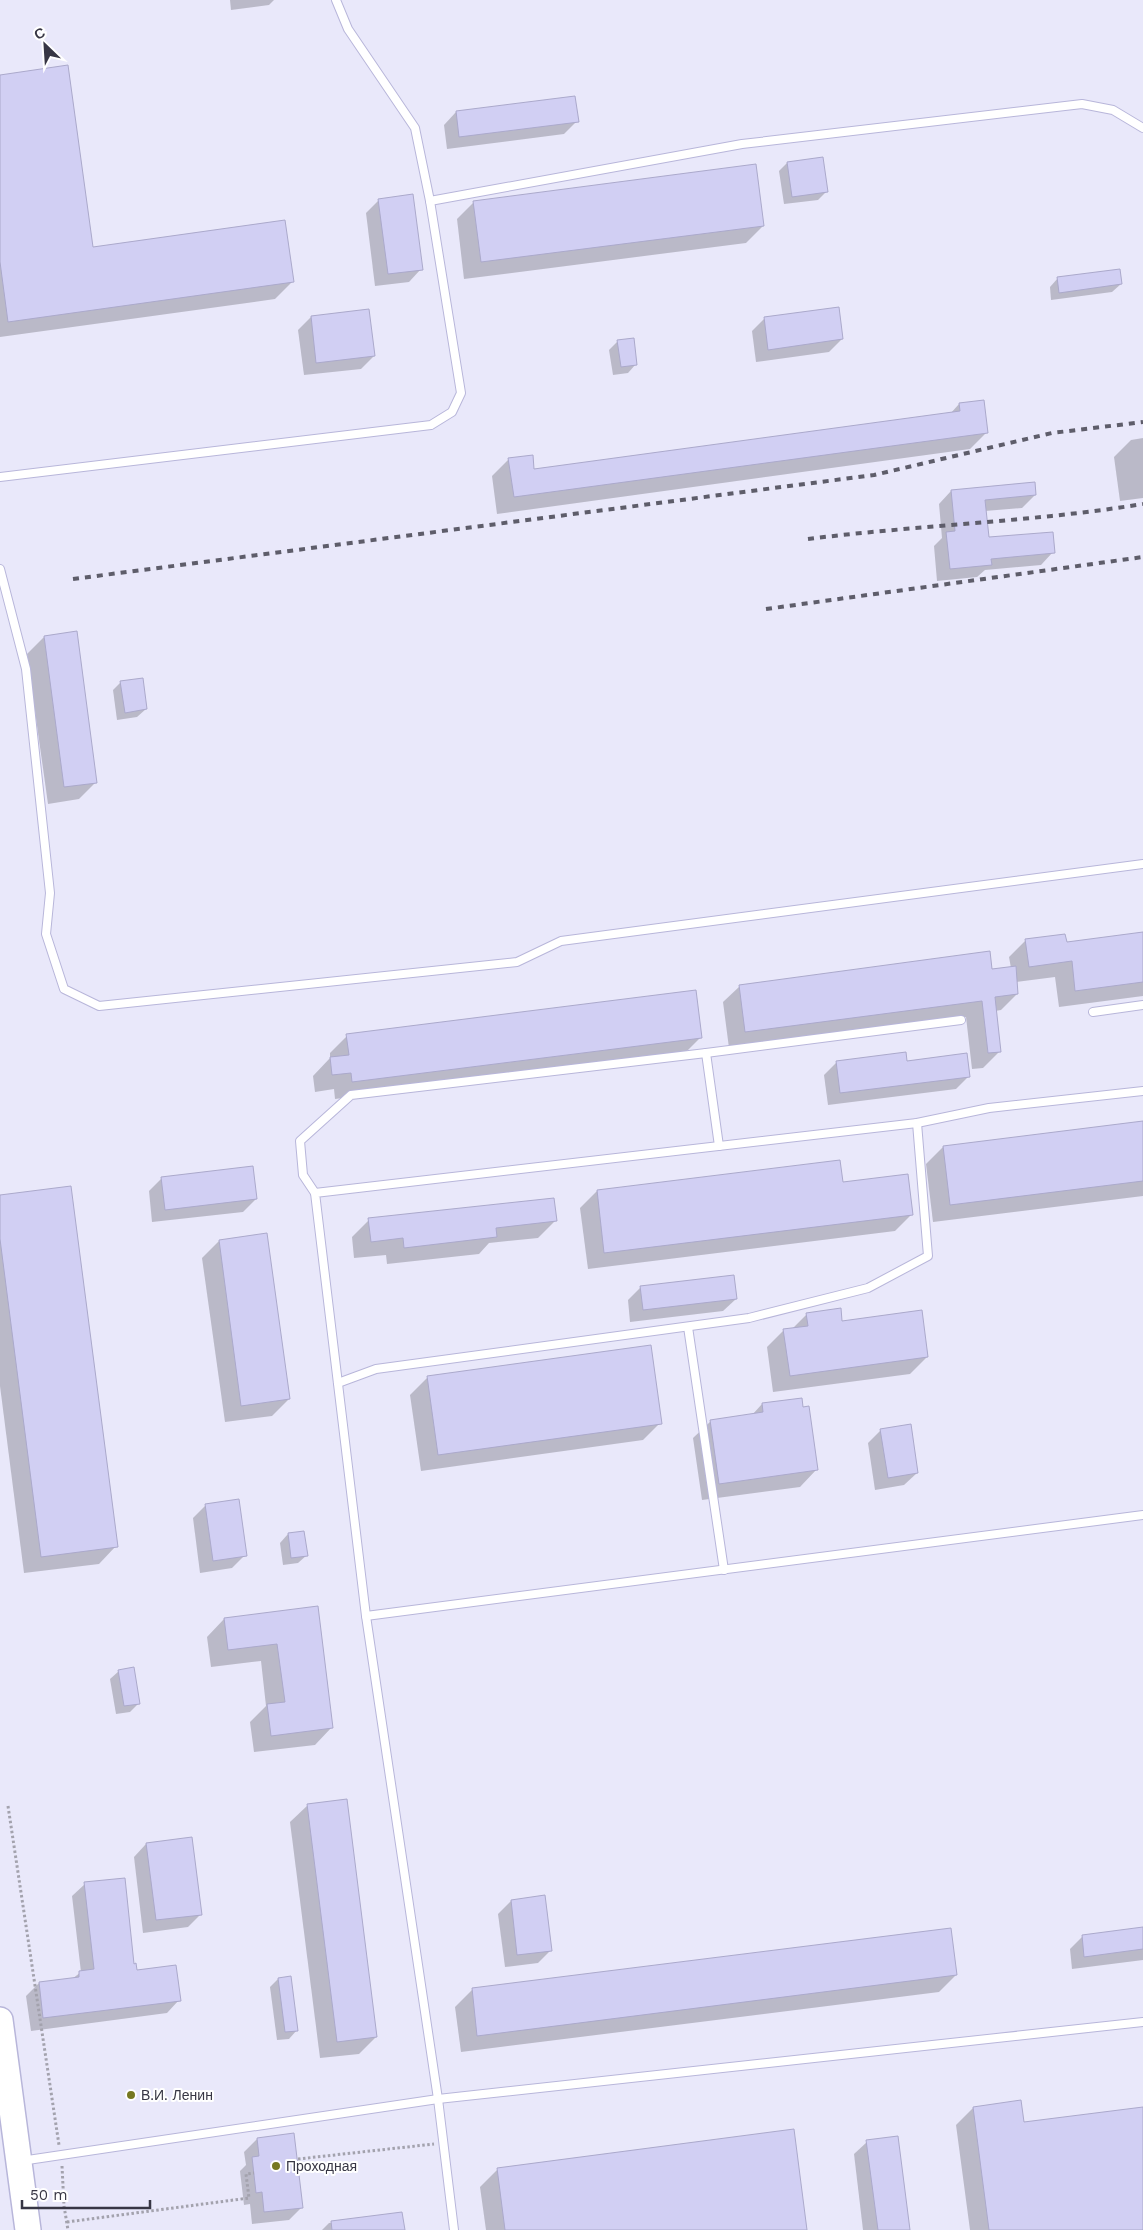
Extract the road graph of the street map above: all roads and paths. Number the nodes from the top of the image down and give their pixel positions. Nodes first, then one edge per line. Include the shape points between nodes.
1 (336, 0) edge
2 (1143, 128) edge
3 (430, 201) junction
4 (0, 477) edge
5 (0, 569) edge
6 (1143, 864) edge
7 (1143, 1005) edge
8 (1093, 1012) dead end
9 (961, 1020) dead end
10 (706, 1053) junction
11 (1143, 1090) edge
12 (917, 1123) junction
13 (719, 1146) junction
14 (315, 1193) junction
15 (688, 1327) junction
16 (338, 1383) junction
17 (1143, 1515) edge
18 (724, 1570) junction
19 (366, 1616) junction
20 (8, 1806) dead end
21 (0, 2020) edge
22 (1143, 2022) edge
23 (438, 2099) junction
24 (443, 2142) junction
25 (61, 2156) junction
26 (298, 2159) dead end
27 (19, 2161) junction
28 (254, 2174) dead end
29 (67, 2222) junction
30 (28, 2230) edge
31 (68, 2230) edge
32 (454, 2230) edge

1 - 3 lane via 348,29 415,128
2 - 3 lane via 1113,110 1082,104 742,144
3 - 4 lane via 460,393 452,412 431,425
5 - 6 lane via 26,669 50,893 46,934 64,989 99,1006 518,962 561,941
7 - 8 lane
9 - 10 lane
10 - 13 lane
10 - 14 lane via 351,1095 300,1141 303,1175
11 - 12 lane via 989,1108
12 - 13 lane
12 - 15 lane via 928,1256 868,1288 749,1318
13 - 14 lane
14 - 16 lane
15 - 16 lane via 376,1369
15 - 18 lane
16 - 19 lane
17 - 18 lane
18 - 19 lane
19 - 23 lane
20 - 25 path
21 - 27 main road
22 - 23 lane
23 - 24 lane
23 - 25 lane
24 - 26 path
24 - 32 lane
25 - 27 lane
25 - 29 path
27 - 30 main road
28 - 29 path via 246,2174 249,2198
29 - 31 path

